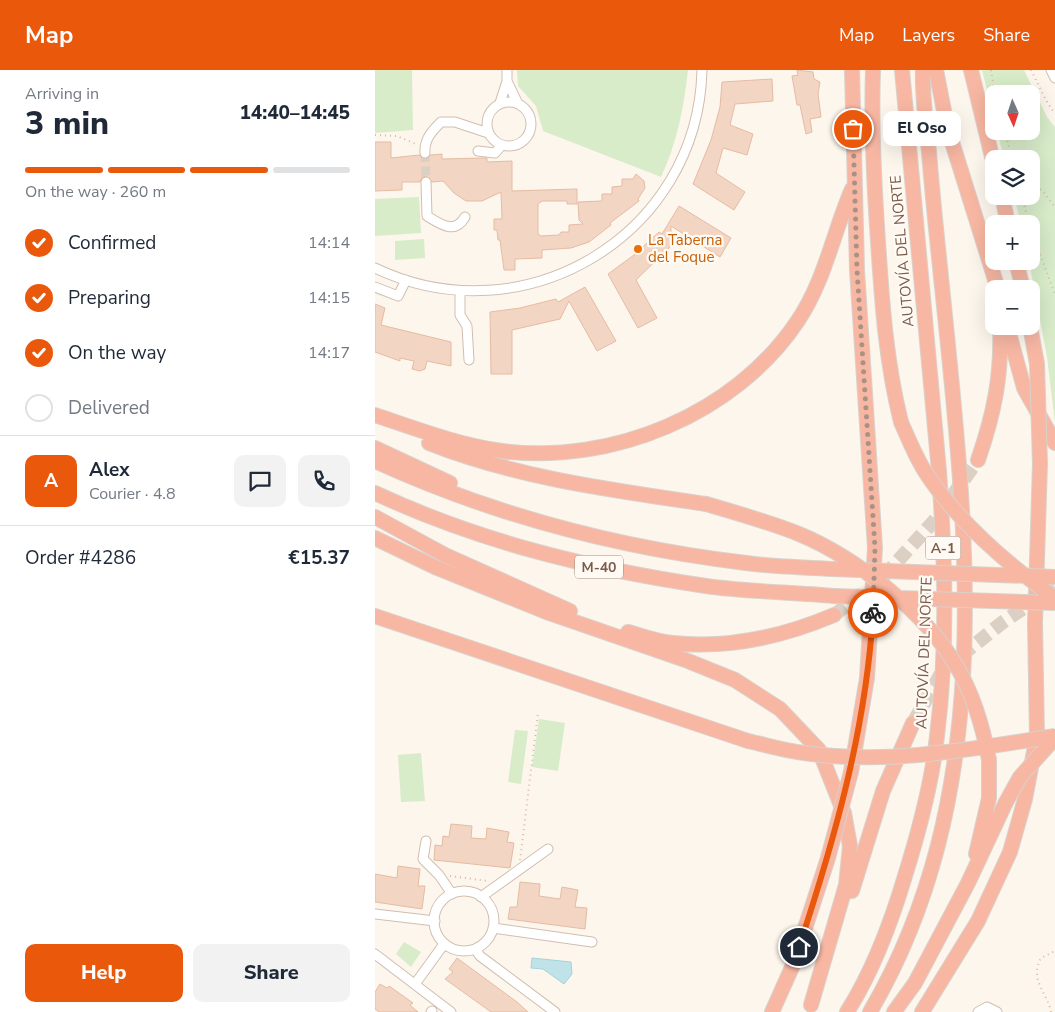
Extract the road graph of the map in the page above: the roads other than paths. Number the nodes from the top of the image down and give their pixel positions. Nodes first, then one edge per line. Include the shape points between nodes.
1 (507, 70) edge
2 (702, 70) edge
3 (852, 70) edge
4 (873, 70) edge
5 (902, 70) edge
6 (923, 70) edge
7 (936, 70) edge
8 (971, 70) edge
9 (1051, 70) edge
10 (1055, 78) edge
11 (507, 81) junction
12 (500, 103) junction
13 (518, 104) junction
14 (488, 133) junction
15 (501, 146) junction
16 (425, 150) tunnel mouth
17 (990, 150) edge
18 (478, 151) dead end
19 (426, 182) tunnel mouth
20 (853, 186) junction
21 (465, 217) dead end
22 (375, 268) edge
23 (405, 280) junction
24 (995, 280) edge
25 (375, 287) edge
26 (460, 291) junction
27 (1000, 335) edge
28 (1009, 335) edge
29 (1032, 335) edge
30 (469, 360) dead end
31 (375, 416) edge
32 (1055, 443) edge
33 (375, 448) edge
34 (978, 460) tunnel mouth
35 (375, 461) edge
36 (375, 493) edge
37 (375, 517) edge
38 (538, 521) junction
39 (375, 538) edge
40 (1055, 577) edge
41 (1055, 598) edge
42 (1055, 603) edge
43 (834, 615) tunnel mouth
44 (375, 616) edge
45 (913, 723) tunnel mouth
46 (1055, 737) edge
47 (426, 841) dead end
48 (548, 849) dead end
49 (968, 883) junction
50 (452, 894) junction
51 (481, 897) junction
52 (375, 914) edge
53 (435, 922) junction
54 (493, 928) junction
55 (592, 942) dead end
56 (444, 944) junction
57 (475, 949) junction
58 (375, 954) edge
59 (415, 984) junction
60 (810, 1008) edge
61 (451, 1012) edge
62 (555, 1012) edge
63 (772, 1012) edge
64 (847, 1012) edge
65 (870, 1012) edge
66 (894, 1012) edge
67 (921, 1012) edge
68 (979, 1012) edge
69 (997, 1012) edge

1 - 11 street
2 - 26 street via 697,116 681,162 639,222 607,250 582,266 553,278 502,290
3 - 20 highway
4 - 41 highway, bridge via 872,147 883,330 890,380 901,422 923,469 949,505 1005,559
5 - 64 highway, AUTOVÍA DEL NORTE / A-1 via 943,532 942,692 937,738 916,840 877,953
6 - 65 highway, A-1 via 961,472 965,633 963,696 950,784 920,904 898,958
7 - 24 highway via 947,126
8 - 17 highway
9 - 10 street
11 - 12 street
11 - 13 street
12 - 13 street
12 - 14 street via 488,115
13 - 15 street via 527,112 531,130 519,144
14 - 15 street
14 - 16 street via 455,120 441,122 431,132
15 - 18 street via 495,153
19 - 21 street via 427,216 452,228 461,224
20 - 31 highway via 840,216 825,270 798,321 768,358 733,390 692,416 607,446 560,453 503,451 444,439
20 - 63 highway, bridge via 875,548 867,678 851,772 828,858 793,965
22 - 23 street
23 - 25 street via 398,296
23 - 26 street
26 - 30 street via 460,315 467,326
27 - 34 highway via 996,402
28 - 32 highway via 1024,388
29 - 67 highway, bridge via 1037,364 1040,464 1035,623 1037,736 1025,799 1010,852 978,921
31 - 49 highway, bridge via 400,431 505,468 561,481 705,504 758,518 801,535 874,579 913,612 957,666 983,726 989,760 989,798
33 - 38 highway via 439,479 525,510
35 - 38 highway, M-40 via 430,486
36 - 42 highway, M-40, bridge via 470,533 581,564 707,586 834,596
37 - 43 highway via 445,555 555,605 620,630 671,643 714,645 755,641 797,630
38 - 40 highway, M-40, bridge via 682,554 747,563
39 - 60 highway via 435,567 549,613 735,680 780,709 819,750 844,813 850,846 846,885
44 - 46 highway, bridge via 748,741 803,753 860,757 919,756
45 - 60 highway via 883,791 835,947
46 - 49 highway, bridge via 1020,777
47 - 50 street via 423,859 439,874
48 - 51 street
49 - 66 highway via 915,983
50 - 51 street via 462,892
50 - 53 street via 438,907
51 - 54 street via 493,912
52 - 53 street
53 - 56 street via 438,936
54 - 55 street
54 - 57 street via 488,940
56 - 57 street via 462,951
56 - 59 street
57 - 62 street
58 - 59 street
59 - 61 street
68 - 69 street via 987,1007

